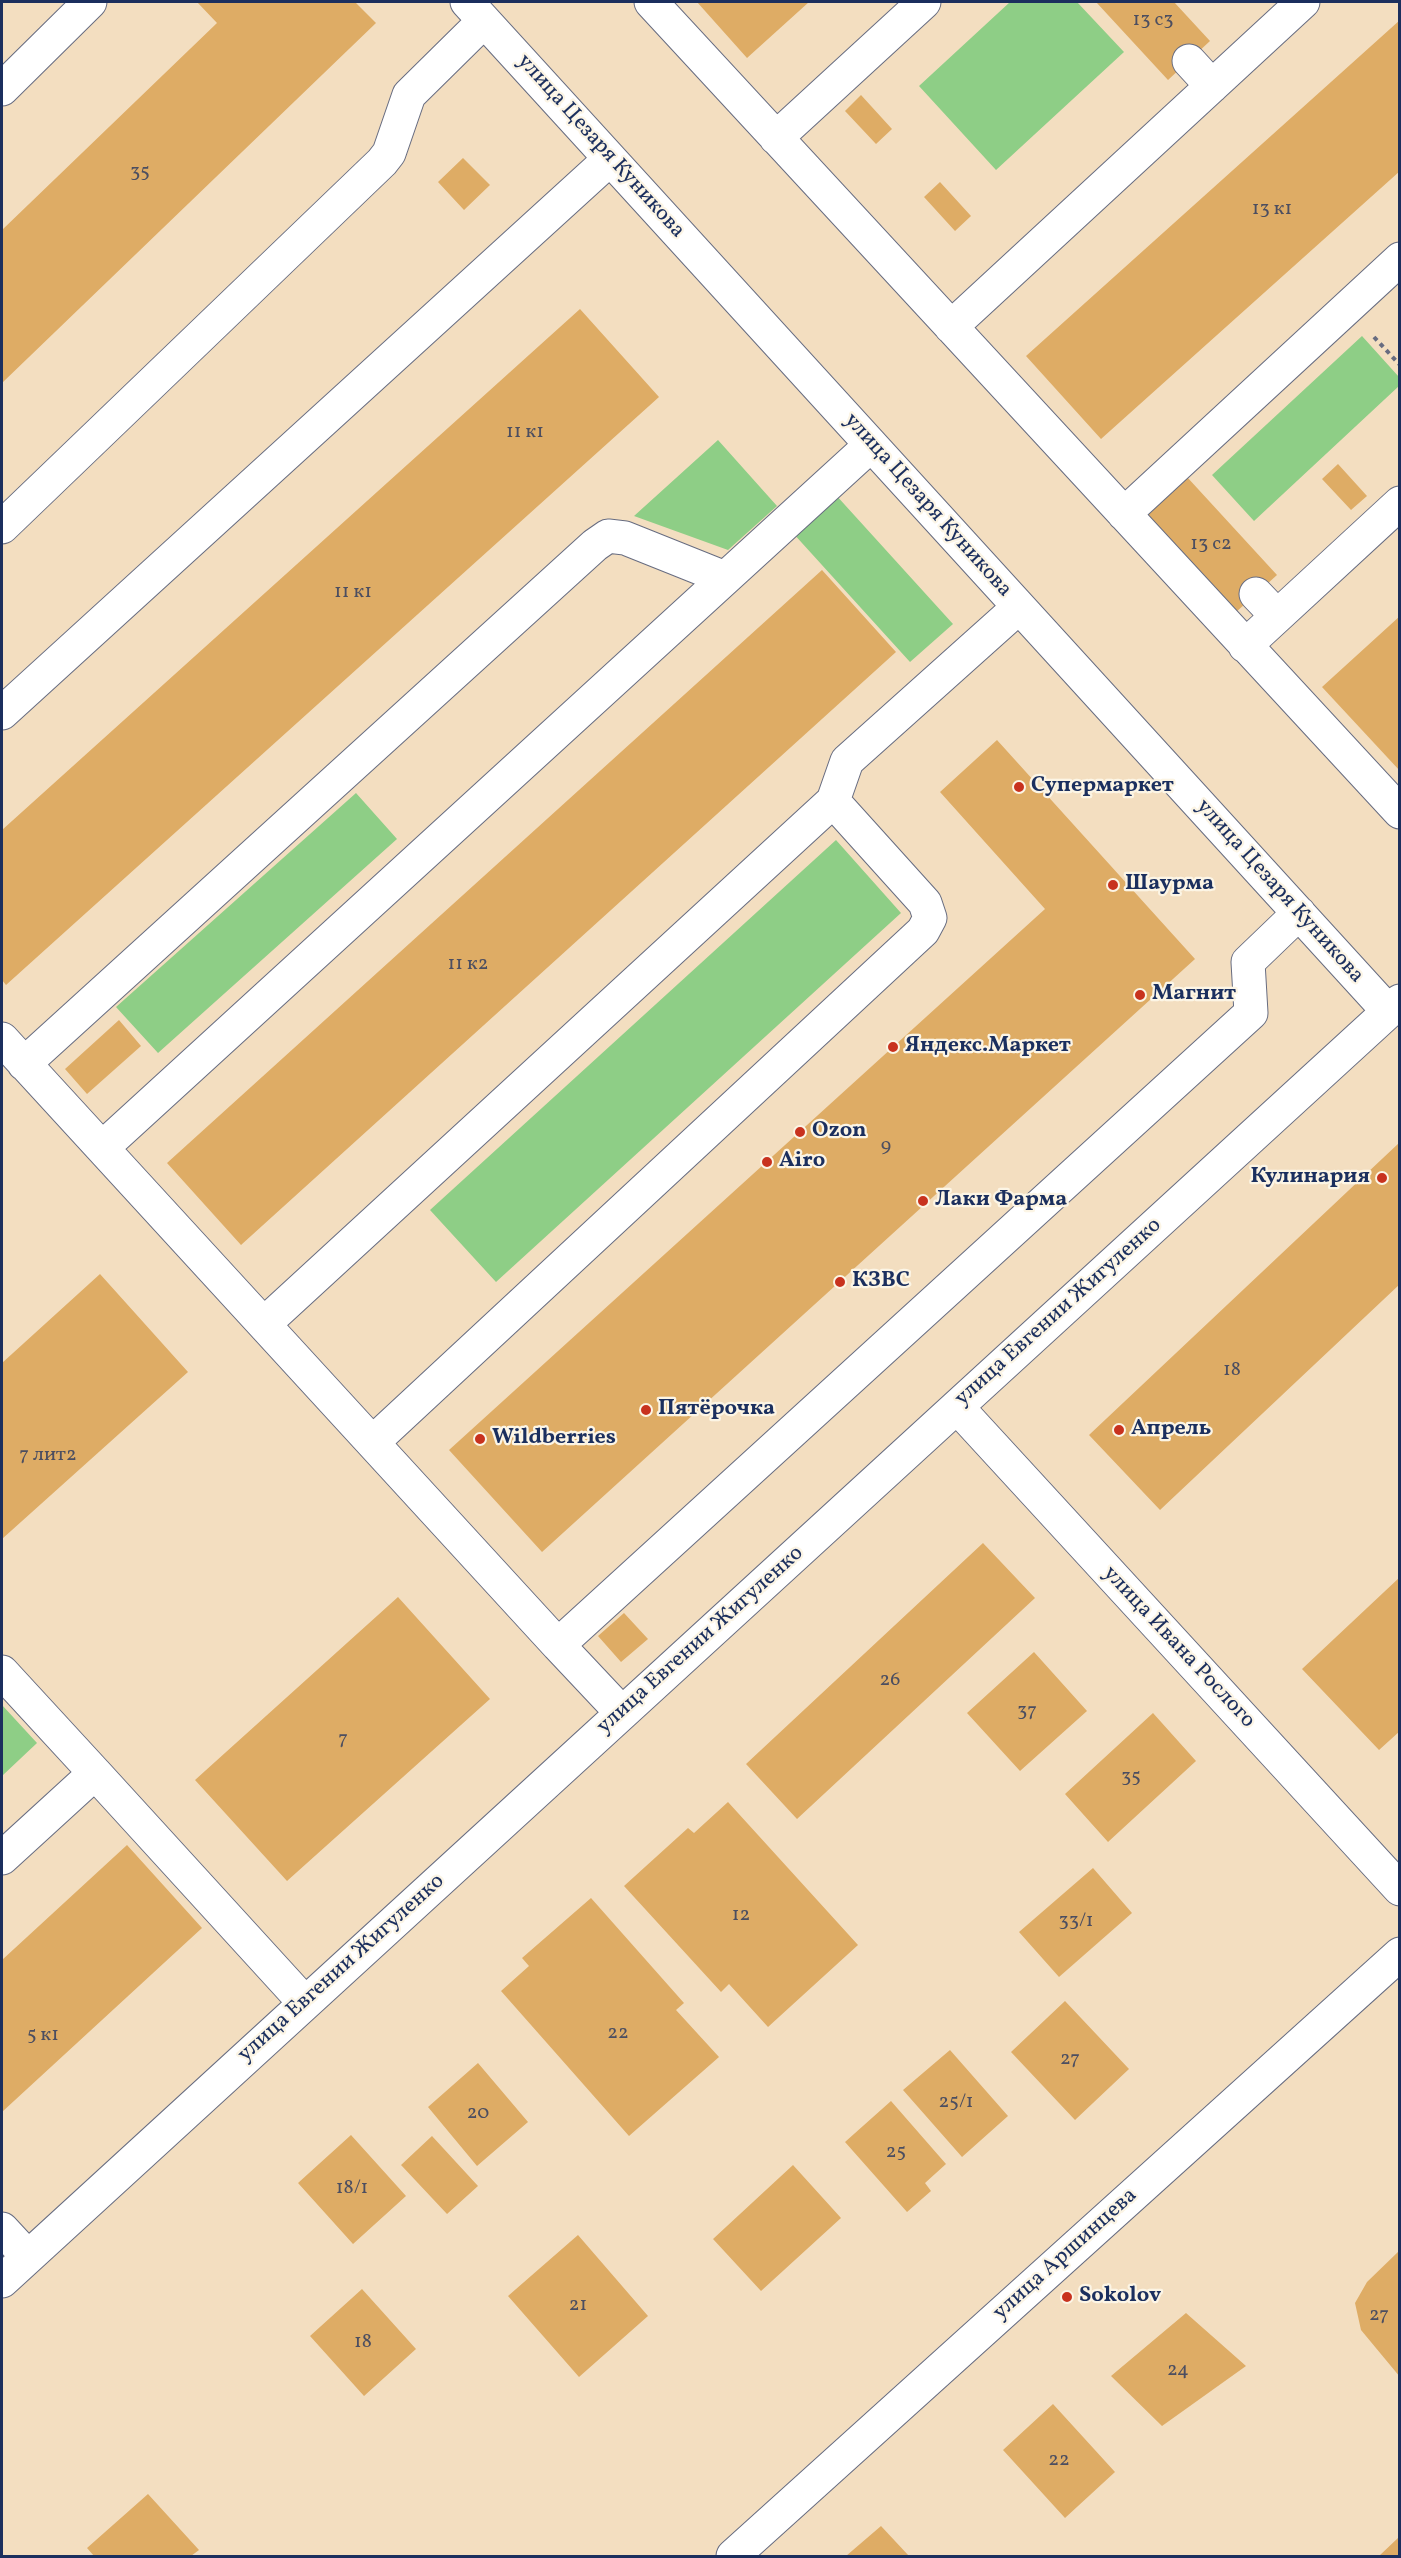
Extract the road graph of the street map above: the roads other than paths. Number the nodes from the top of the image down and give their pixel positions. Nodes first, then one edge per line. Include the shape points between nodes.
1 (90, 2) edge
2 (651, 2) edge
3 (924, 2) edge
4 (1303, 2) edge
5 (475, 11) edge
6 (1189, 61) dead end
7 (1212, 86) junction
8 (2, 89) edge
9 (776, 138) junction
10 (610, 159) junction
11 (1400, 259) edge
12 (951, 327) junction
13 (872, 445) junction
14 (1400, 503) edge
15 (1124, 514) junction
16 (2, 527) edge
17 (725, 578) junction
18 (1019, 606) junction
19 (1245, 646) junction
20 (2, 713) edge
21 (833, 801) junction
22 (1400, 812) edge
23 (1299, 913) junction
24 (1394, 1006) edge
25 (2, 1039) edge
26 (24, 1064) junction
27 (102, 1148) junction
28 (264, 1324) junction
29 (957, 1407) junction
30 (373, 1442) junction
31 (558, 1644) junction
32 (2, 1672) edge
33 (622, 1713) junction
34 (95, 1773) junction
35 (2, 1858) edge
36 (1400, 1889) edge
37 (1400, 1954) edge
38 (305, 2003) junction
39 (2, 2229) edge
40 (28, 2257) junction
41 (2, 2281) edge
42 (733, 2556) edge

1 - 8 street
2 - 9 street
3 - 9 street
4 - 7 street
5 - 10 street, улица Цезаря Куникова
5 - 16 street via 409,95 389,153 382,162
6 - 7 street
7 - 12 street
9 - 12 street
10 - 13 street, улица Цезаря Куникова
10 - 20 street
11 - 15 street
12 - 15 street
13 - 17 street
13 - 18 street, улица Цезаря Куникова
14 - 19 street via 1266,605
15 - 19 street
17 - 26 street via 625,537 608,536 602,540
17 - 27 street
18 - 21 street via 847,761
18 - 23 street, улица Цезаря Куникова
19 - 22 street
21 - 28 street
21 - 30 street via 925,903 930,918 923,930
23 - 24 street, улица Цезаря Куникова
23 - 31 street via 1248,962 1251,1013
24 - 29 street, улица Евгении Жигуленко
25 - 26 street
26 - 27 street
27 - 28 street
28 - 30 street
29 - 33 street, улица Евгении Жигуленко
29 - 36 street, улица Ивана Рослого
30 - 31 street
31 - 33 street
32 - 34 street
33 - 38 street, улица Евгении Жигуленко
34 - 35 street
34 - 38 street
37 - 42 street, улица Аршинцева
38 - 40 street, улица Евгении Жигуленко
39 - 40 street
40 - 41 street, улица Евгении Жигуленко

